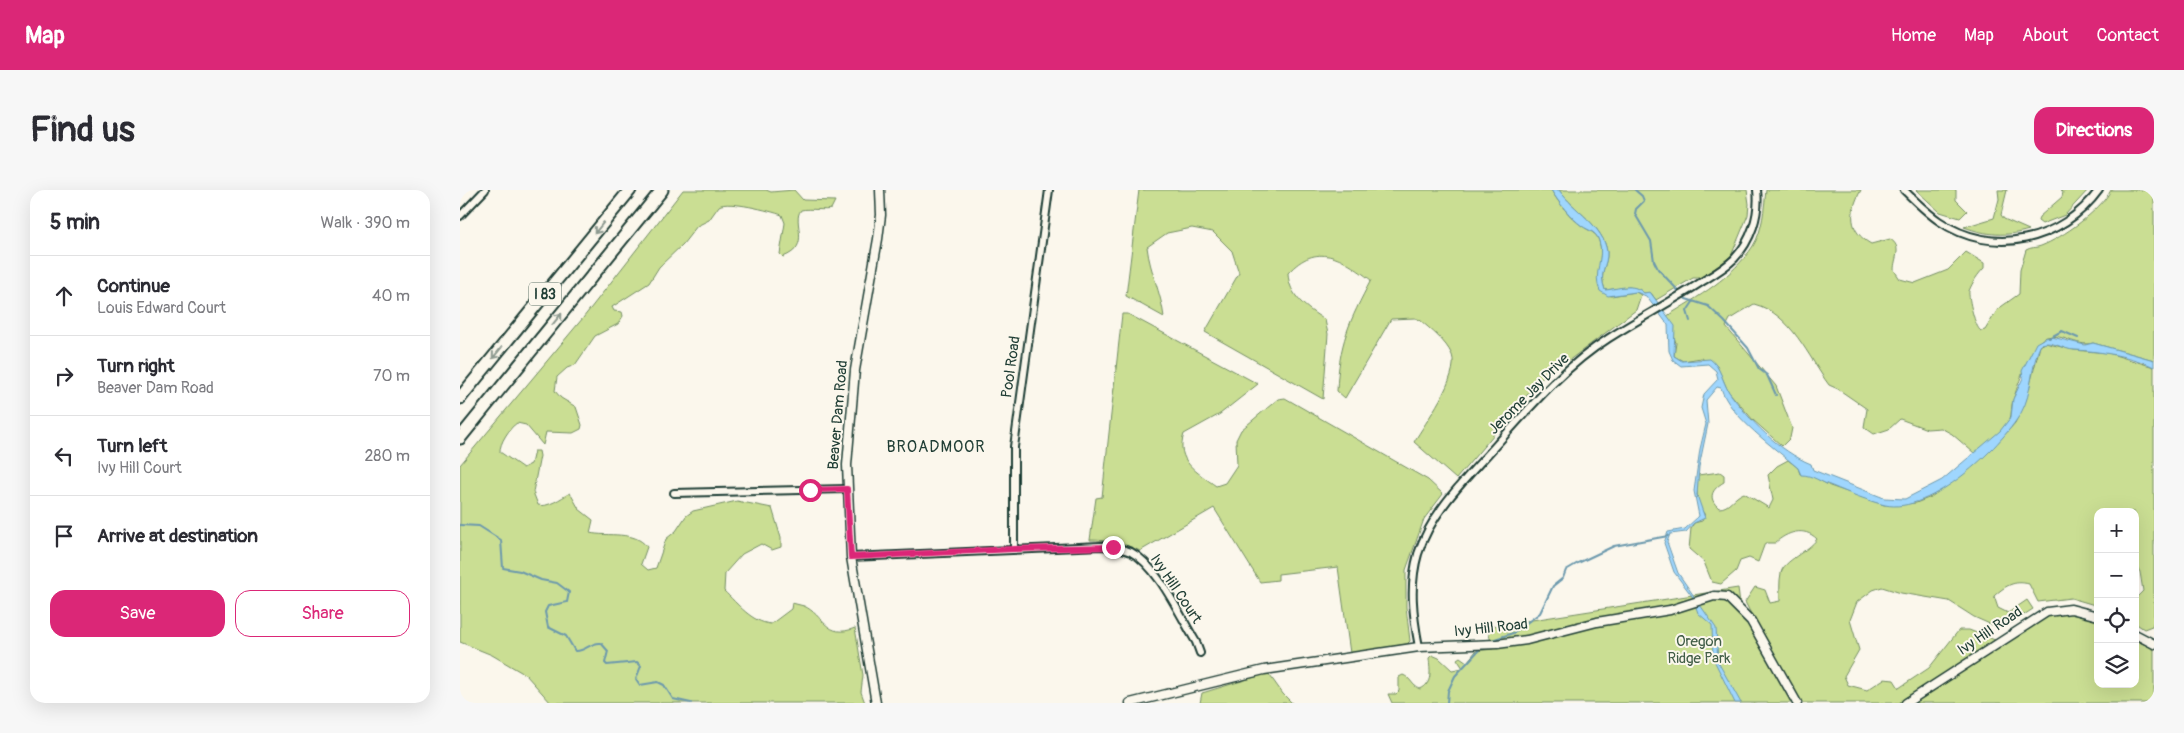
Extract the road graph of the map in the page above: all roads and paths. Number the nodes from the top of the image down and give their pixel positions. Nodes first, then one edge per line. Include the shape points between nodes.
1 (485, 190) edge
2 (630, 190) edge
3 (662, 190) edge
4 (880, 190) edge
5 (1049, 190) edge
6 (1757, 190) edge
7 (1904, 190) edge
8 (2100, 190) edge
9 (460, 216) edge
10 (460, 398) edge
11 (460, 438) edge
12 (847, 489) junction
13 (674, 493) dead end
14 (1014, 549) junction
15 (851, 557) junction
16 (2094, 615) edge
17 (2139, 636) edge
18 (2154, 644) edge
19 (1419, 648) junction
20 (1200, 654) dead end
21 (1143, 701) edge
22 (876, 703) edge
23 (1130, 703) edge
24 (1797, 703) edge
25 (1906, 703) edge

1 - 9 street
2 -> 10 highway, I 83
11 -> 3 highway, I 83
4 - 12 street, Beaver Dam Road via 878,238 851,404
5 - 14 street, Pool Road via 1017,417 1013,474
6 - 19 street, Jerome Jay Drive via 1757,212 1745,244 1733,260 1608,339 1554,382 1441,509 1424,538 1414,572 1412,606
7 - 8 street via 1932,216 1954,230 2004,242 2026,240 2062,225
12 - 13 street
12 - 15 street, Beaver Dam Road
14 - 15 street, Ivy Hill Court
14 - 20 street, Ivy Hill Court via 1101,546 1133,553 1150,568 1196,642
15 - 22 street, Beaver Dam Road
16 - 25 street, Ivy Hill Road via 2071,609 2042,614
17 - 18 street
19 - 21 street, Ivy Hill Road via 1264,670
19 - 24 street, Ivy Hill Road via 1527,640 1721,596 1740,607 1751,621
21 - 23 street, Ivy Hill Road

